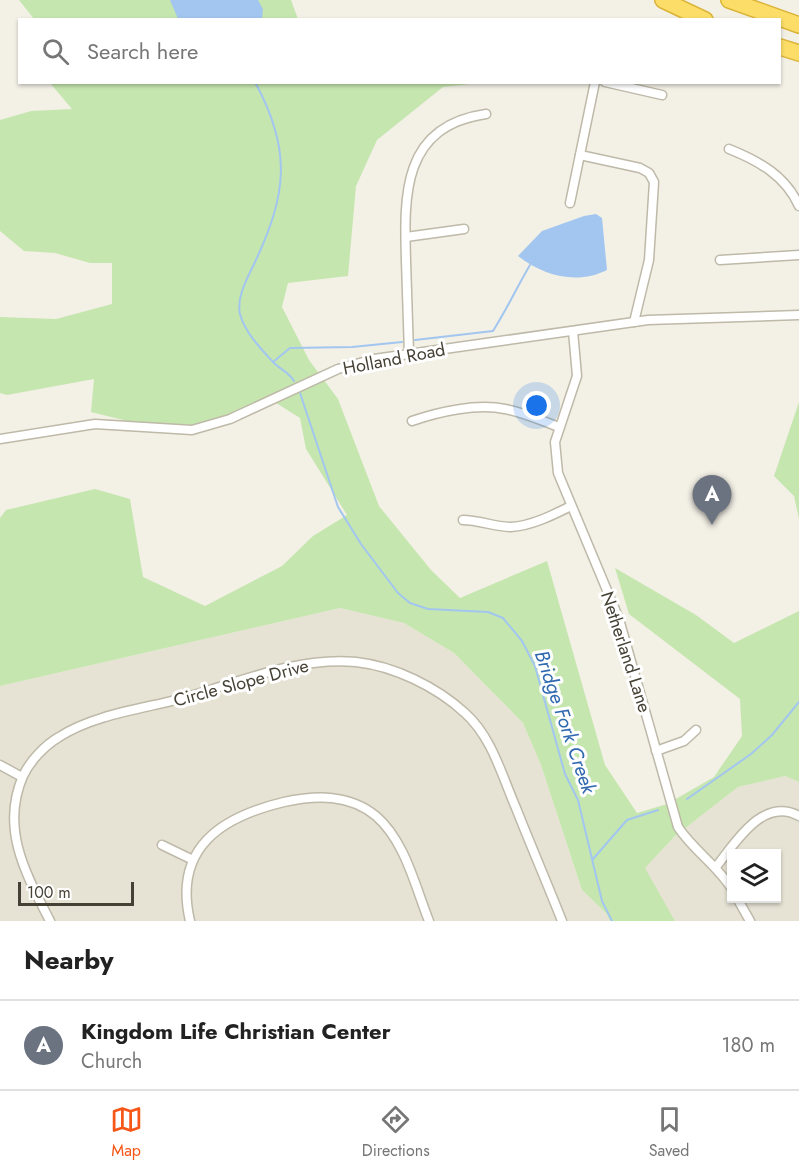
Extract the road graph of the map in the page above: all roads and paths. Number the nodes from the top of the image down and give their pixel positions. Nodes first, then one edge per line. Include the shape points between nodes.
1 (663, 0) edge
2 (729, 0) edge
3 (701, 18) edge
4 (779, 18) edge
5 (781, 19) edge
6 (799, 25) edge
7 (781, 47) edge
8 (799, 53) edge
9 (595, 84) edge
10 (614, 84) edge
11 (662, 95) dead end
12 (486, 114) dead end
13 (729, 149) dead end
14 (580, 155) junction
15 (570, 203) dead end
16 (799, 206) edge
17 (464, 229) dead end
18 (406, 237) junction
19 (799, 255) edge
20 (720, 260) dead end
21 (799, 315) edge
22 (634, 322) junction
23 (573, 331) junction
24 (409, 354) junction
25 (412, 421) dead end
26 (559, 427) junction
27 (0, 439) edge
28 (571, 506) junction
29 (463, 520) dead end
30 (696, 730) dead end
31 (656, 751) junction
32 (0, 765) edge
33 (22, 777) junction
34 (799, 816) edge
35 (162, 845) dead end
36 (193, 860) junction
37 (716, 867) junction
38 (727, 882) edge
39 (740, 903) edge
40 (50, 921) edge
41 (190, 921) edge
42 (429, 921) edge
43 (562, 921) edge
44 (750, 921) edge

1 - 3 highway
2 - 4 highway
5 - 6 highway
7 - 8 highway
9 - 14 street
10 - 11 street
12 - 18 street via 448,126 420,152 407,187
13 - 16 street via 772,171
14 - 15 street
14 - 22 street via 640,168 654,182 649,260
17 - 18 street
18 - 24 street
19 - 20 street
21 - 22 street, Holland Road
22 - 23 street, Holland Road
23 - 24 street, Holland Road
23 - 26 street, Netherland Lane via 577,375
24 - 27 street, Holland Road via 366,360 338,369 230,419 192,429 95,424
25 - 26 street via 493,407
26 - 28 street, Netherland Lane via 555,457
28 - 29 street via 518,526
28 - 31 street, Netherland Lane via 619,619
30 - 31 street via 684,741
31 - 37 street, Netherland Lane via 678,827 687,842
32 - 33 street
33 - 40 street, Circle Slope Drive via 13,818 15,845
33 - 43 street, Circle Slope Drive via 44,748 82,726 293,668 341,661 383,668 442,696 482,732
34 - 37 street via 779,810 760,816
35 - 36 street
36 - 41 street via 186,894
36 - 42 street via 220,827 246,812 295,800 339,799 369,811 392,834
37 - 38 street, Netherland Lane
39 - 44 street

